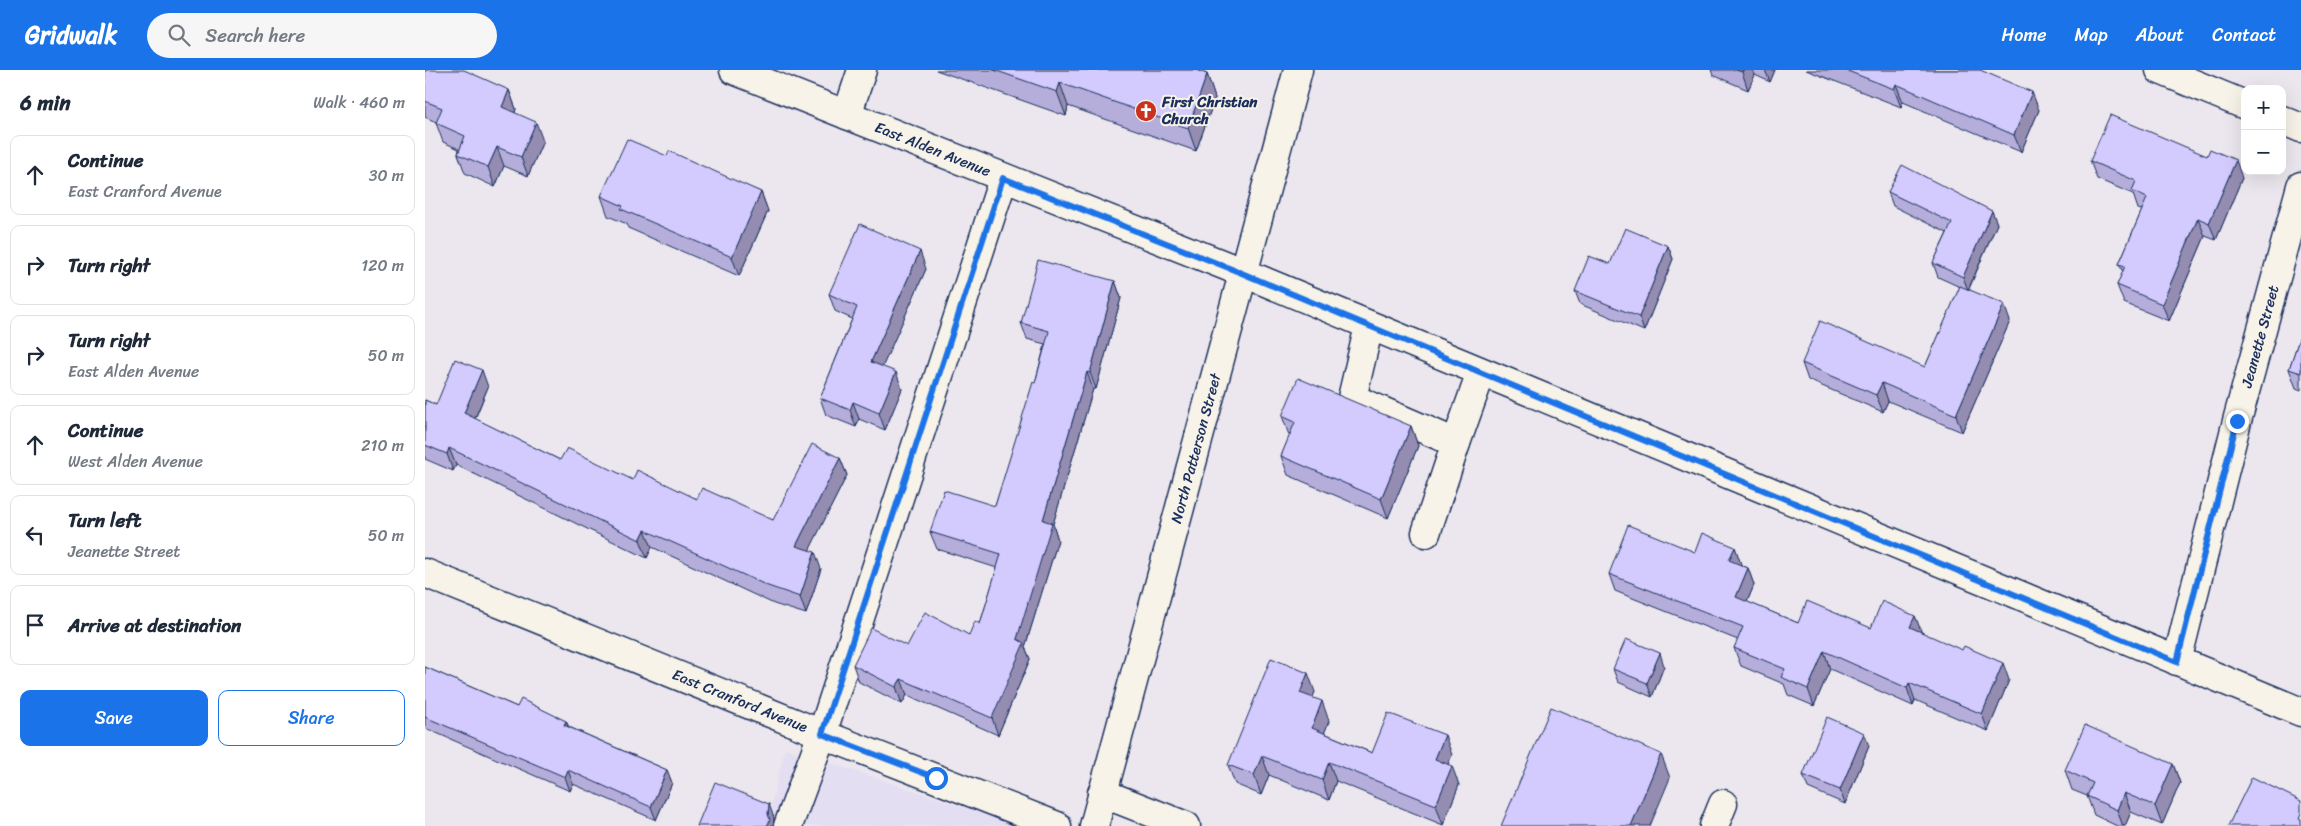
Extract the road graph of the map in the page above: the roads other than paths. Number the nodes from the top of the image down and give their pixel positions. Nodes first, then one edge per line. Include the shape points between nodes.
1 (733, 70) edge
2 (862, 70) edge
3 (1298, 70) edge
4 (2160, 70) edge
5 (2241, 103) edge
6 (847, 116) junction
7 (2286, 122) edge
8 (2301, 128) edge
9 (1003, 178) junction
10 (2301, 186) edge
11 (1244, 274) junction
12 (1369, 326) junction
13 (1481, 372) junction
14 (1457, 443) junction
15 (1426, 533) dead end
16 (425, 573) edge
17 (2177, 662) junction
18 (2301, 712) edge
19 (822, 734) junction
20 (1102, 793) junction
21 (789, 826) edge
22 (1057, 826) edge
23 (1094, 826) edge
24 (1186, 826) edge

1 - 6 street, East Alden Avenue
2 - 6 street
3 - 11 street, North Patterson Street
4 - 5 street
6 - 9 street, East Alden Avenue
7 - 8 street
9 - 11 street, East Alden Avenue
9 - 19 street
10 - 17 street, Jeanette Street via 2237,421
11 - 12 street, East Alden Avenue
11 - 20 street, North Patterson Street
12 - 13 street, East Alden Avenue
12 - 14 street via 1352,398
13 - 14 street
13 - 17 street, East Alden Avenue
14 - 15 street
16 - 19 street, East Cranford Avenue
17 - 18 street, East Alden Avenue
19 - 21 street
19 - 22 street, East Cranford Avenue
20 - 23 street, North Patterson Street
20 - 24 street

